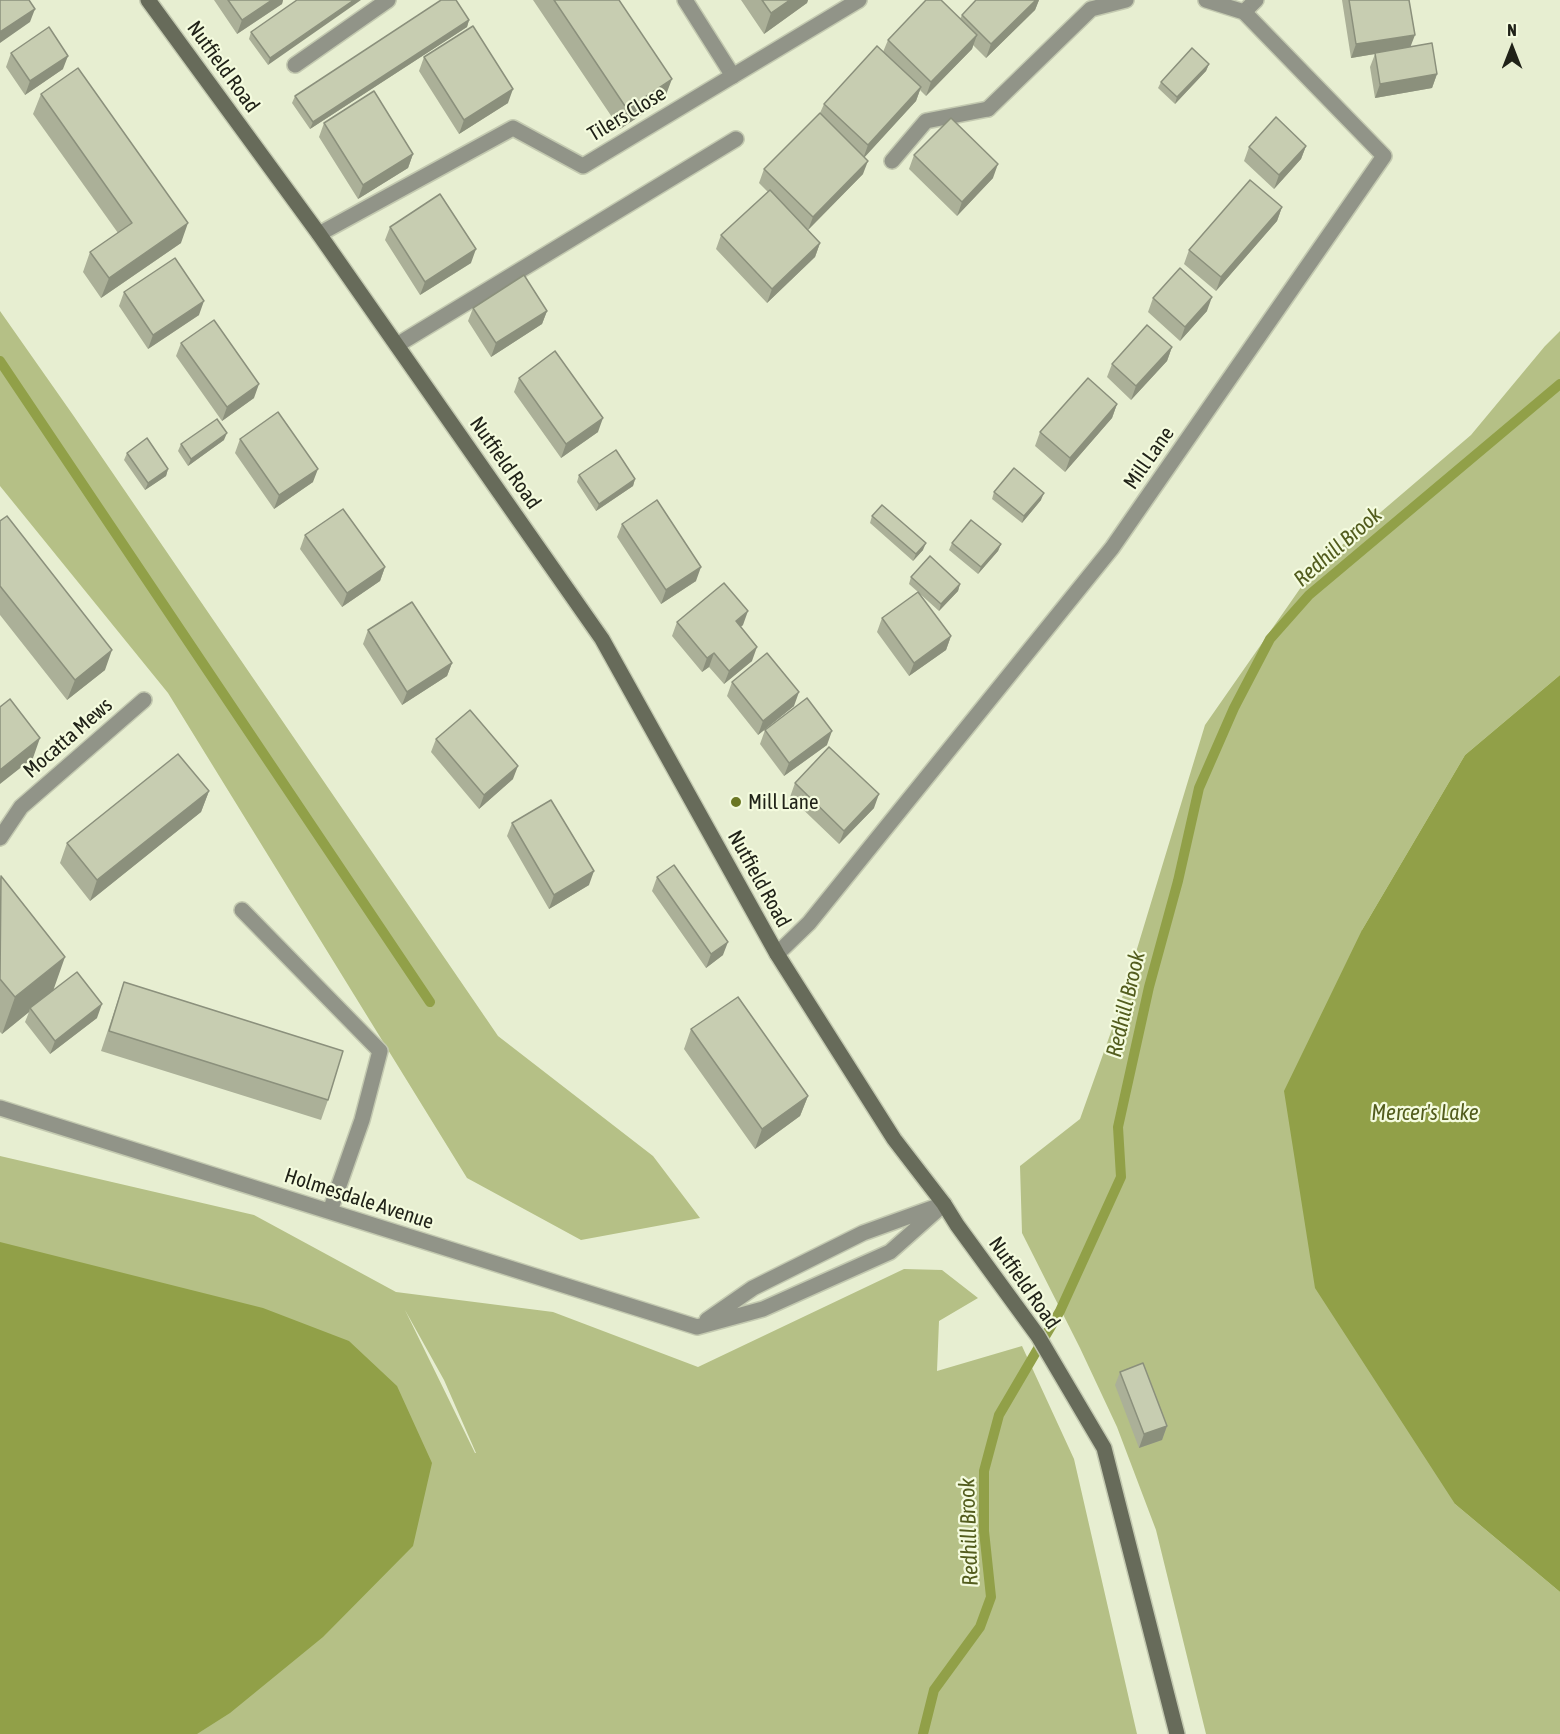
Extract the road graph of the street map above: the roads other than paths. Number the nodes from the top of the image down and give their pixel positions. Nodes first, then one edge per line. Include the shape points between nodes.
1 (148, 0) edge
2 (388, 0) edge
3 (685, 0) edge
4 (859, 0) edge
5 (1126, 0) edge
6 (1206, 0) edge
7 (1256, 0) edge
8 (1244, 12) junction
9 (295, 65) dead end
10 (733, 75) junction
11 (736, 139) dead end
12 (892, 161) dead end
13 (319, 234) junction
14 (397, 345) junction
15 (144, 700) dead end
16 (0, 838) edge
17 (242, 910) dead end
18 (777, 954) junction
19 (3, 1107) edge
20 (944, 1204) junction
21 (330, 1211) junction
22 (697, 1327) junction
23 (1177, 1734) edge

1 - 13 street, Nutfield Road
2 - 9 street
3 - 10 street
4 - 10 street, Tilers Close
5 - 12 street via 1091,9 988,110 926,121
6 - 8 street, Mill Lane
7 - 8 street
8 - 18 street, Mill Lane via 1384,156 1112,548 809,923
10 - 13 street, Tilers Close via 583,166 513,128
11 - 14 street
13 - 14 street, Nutfield Road
14 - 18 street, Nutfield Road via 602,639
15 - 16 street, Mocatta Mews via 21,807
17 - 21 street via 380,1051 362,1120
18 - 20 street, Nutfield Road via 894,1139
19 - 21 street, Holmesdale Avenue
20 - 22 street via 863,1233 753,1288
20 - 22 street via 890,1252 763,1309
20 - 23 street, Nutfield Road via 1041,1343 1104,1448
21 - 22 street, Holmesdale Avenue

